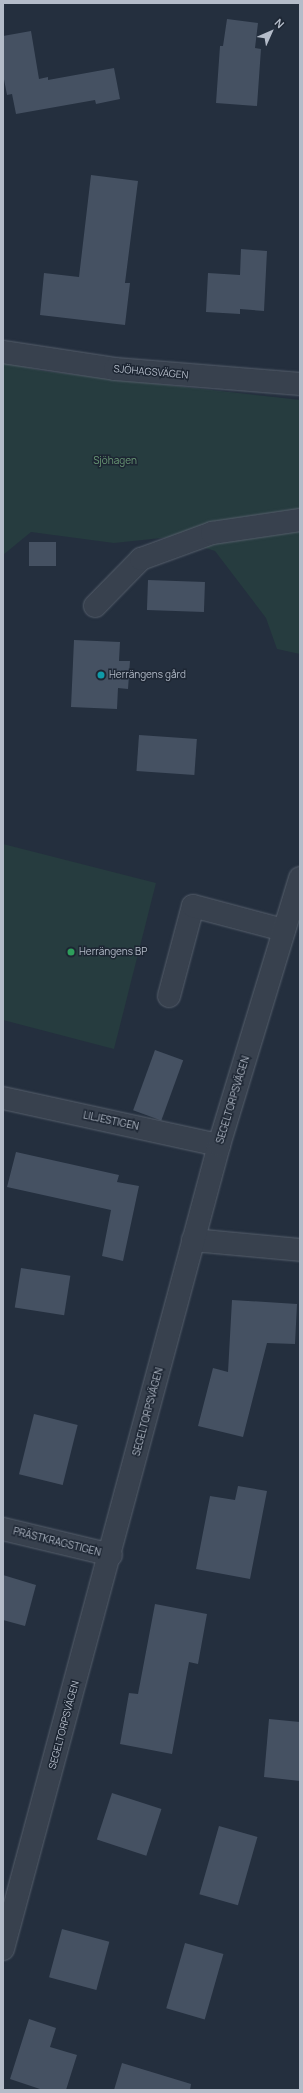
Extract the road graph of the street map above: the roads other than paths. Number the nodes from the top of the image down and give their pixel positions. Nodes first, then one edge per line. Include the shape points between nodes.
1 (3, 352) edge
2 (300, 384) edge
3 (300, 520) edge
4 (95, 606) dead end
5 (300, 878) edge
6 (284, 930) junction
7 (169, 996) dead end
8 (3, 1098) edge
9 (219, 1145) junction
10 (194, 1240) junction
11 (300, 1250) edge
12 (3, 1528) edge
13 (111, 1556) junction
14 (3, 1949) edge

1 - 2 street, SJÖHAGSVÄGEN via 115,369
3 - 4 street via 212,533 140,559
5 - 6 street, SEGELTORPSVÄGEN
6 - 7 street via 193,906
6 - 9 street, SEGELTORPSVÄGEN
8 - 9 street, LILJESTIGEN
9 - 10 street, SEGELTORPSVÄGEN
10 - 11 street
10 - 13 street, SEGELTORPSVÄGEN
12 - 13 street, PRÄSTKRAGSTIGEN
13 - 14 street, SEGELTORPSVÄGEN

